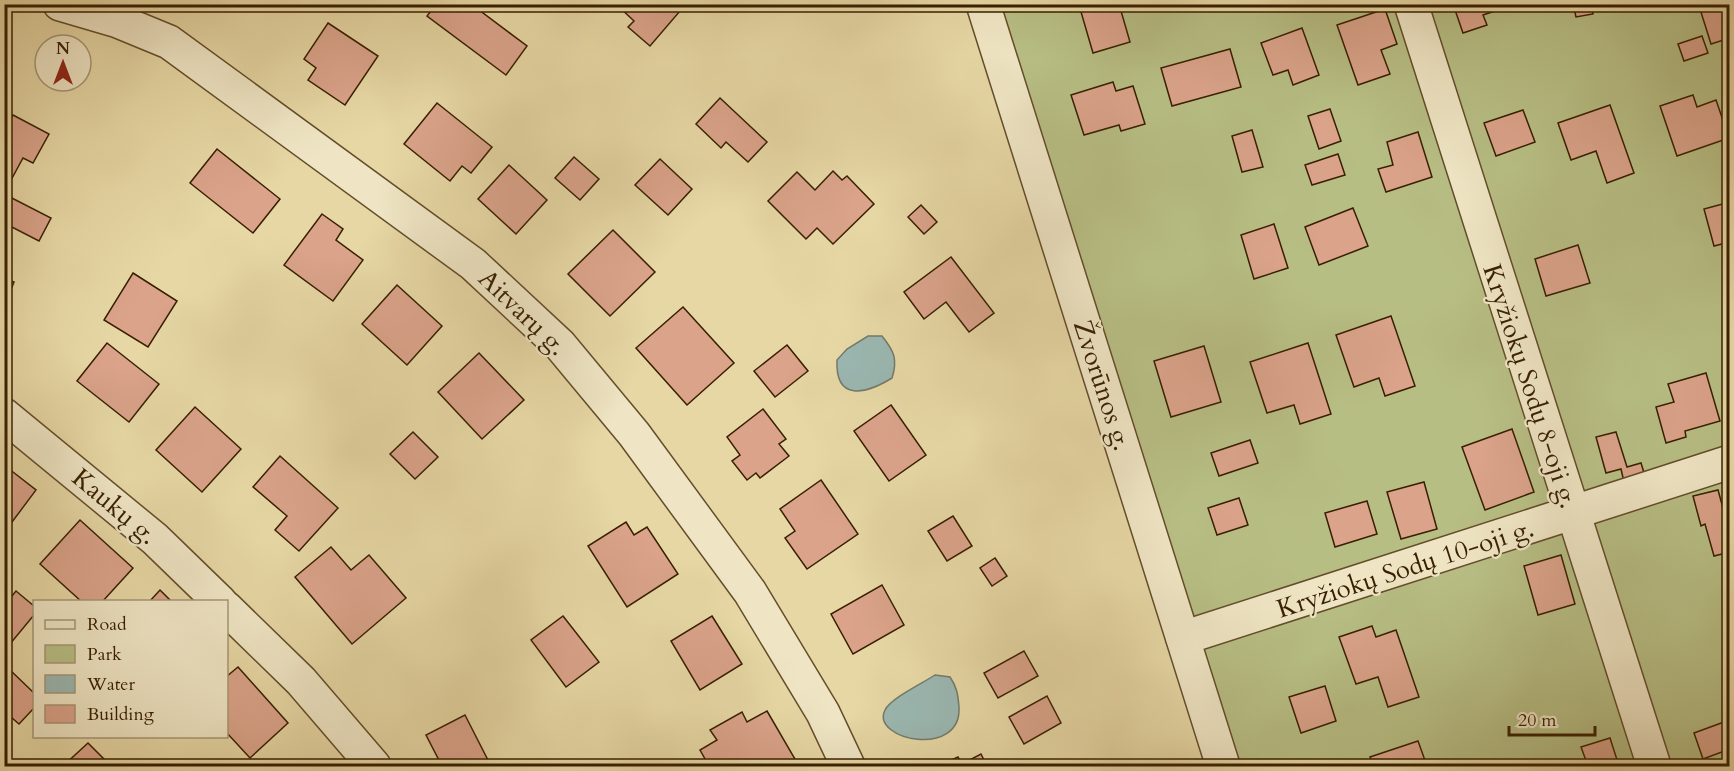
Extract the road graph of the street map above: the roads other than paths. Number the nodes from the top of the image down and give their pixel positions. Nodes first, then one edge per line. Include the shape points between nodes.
1 (60, 4) edge
2 (983, 4) edge
3 (1411, 4) edge
4 (4, 416) edge
5 (1730, 462) edge
6 (1571, 514) junction
7 (218, 600) edge
8 (228, 610) edge
9 (1183, 638) junction
10 (374, 766) edge
11 (848, 766) edge
12 (1223, 766) edge
13 (1654, 766) edge

1 - 11 street, Aitvarų g. via 118,21 169,42 473,264 560,345 634,434 750,592 823,713
2 - 9 street, Žvorūnos g.
3 - 6 street, Kryžiokų Sodų 8-oji g.
4 - 7 street, Kaukų g. via 155,538
5 - 6 street, Kryžiokų Sodų 10-oji g.
6 - 9 street, Kryžiokų Sodų 10-oji g.
6 - 13 street, Kryžiokų Sodų 8-oji g.
8 - 10 street via 301,681
9 - 12 street, Žvorūnos g.

